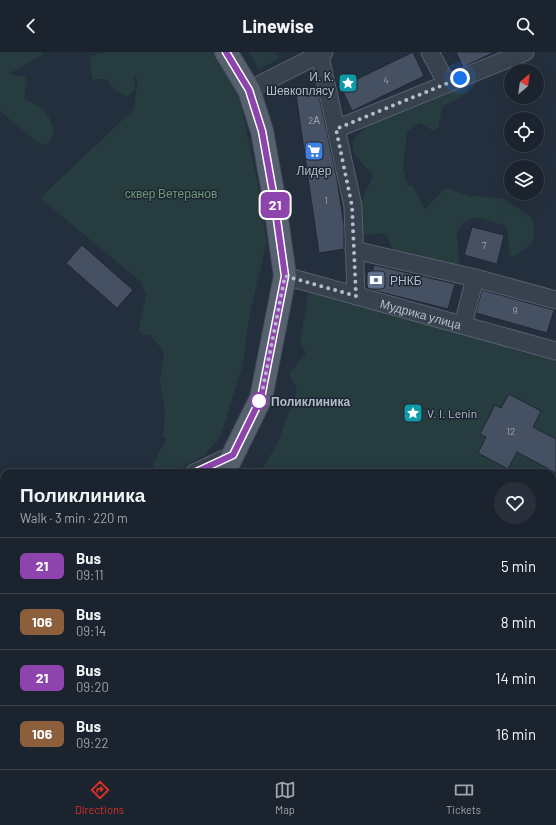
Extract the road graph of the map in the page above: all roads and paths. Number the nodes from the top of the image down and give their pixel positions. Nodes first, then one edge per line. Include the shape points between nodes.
1 (226, 52) edge
2 (430, 52) edge
3 (525, 52) edge
4 (321, 53) edge
5 (447, 84) junction
6 (249, 90) junction
7 (336, 129) junction
8 (354, 250) junction
9 (285, 276) junction
10 (475, 278) junction
11 (356, 296) junction
12 (556, 300) edge
13 (463, 325) junction
14 (556, 350) edge
15 (228, 468) edge

1 - 6 main road
2 - 5 street
3 - 5 street
4 - 6 street
4 - 7 street
5 - 7 street
6 - 9 main road via 262,131
7 - 8 street via 352,206
8 - 10 street
8 - 11 street
9 - 11 street, Мудрика улица
9 - 15 main road via 261,398
10 - 12 street
10 - 13 street
11 - 13 street, Мудрика улица
13 - 14 street, Мудрика улица

